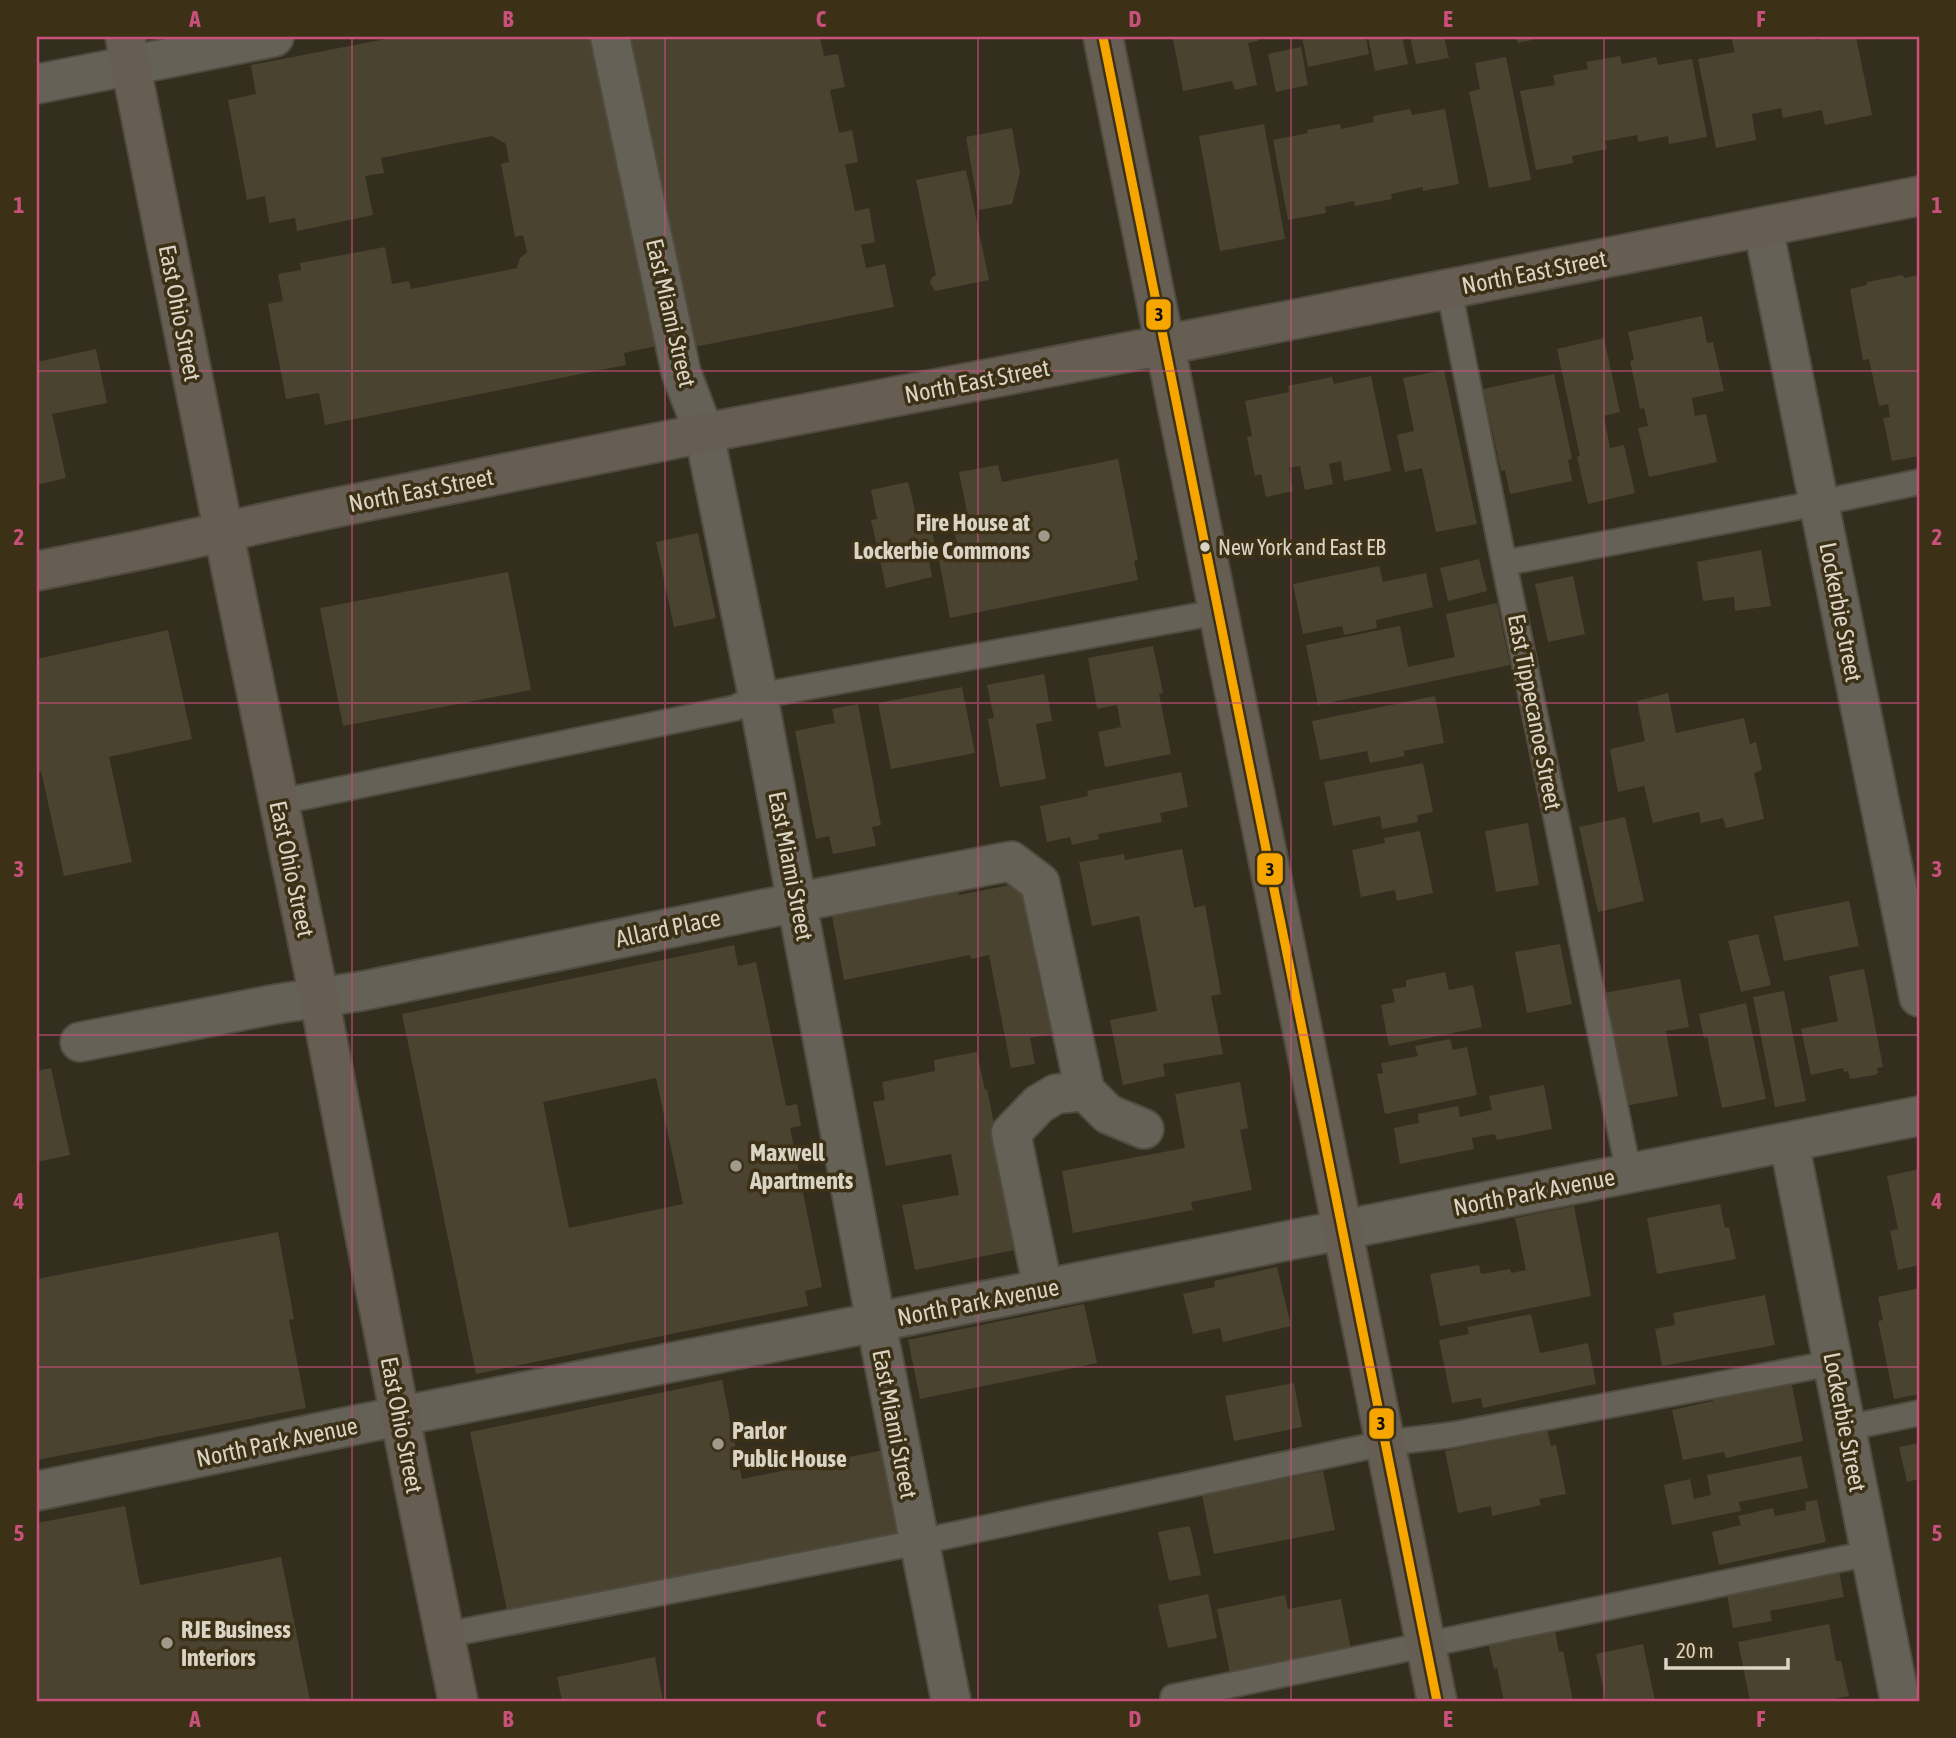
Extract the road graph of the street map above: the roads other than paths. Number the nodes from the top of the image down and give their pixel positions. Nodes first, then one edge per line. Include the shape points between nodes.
1 (274, 37) edge
2 (610, 37) edge
3 (1103, 37) edge
4 (128, 51) edge
5 (37, 84) edge
6 (1919, 196) edge
7 (1763, 227) junction
8 (1449, 289) junction
9 (1164, 345) junction
10 (705, 433) junction
11 (1919, 482) edge
12 (1819, 503) junction
13 (225, 532) junction
14 (1504, 563) junction
15 (37, 571) edge
16 (1218, 612) junction
17 (758, 695) junction
18 (279, 802) junction
19 (798, 902) junction
20 (319, 997) junction
21 (1919, 997) edge
22 (79, 1042) dead end
23 (1085, 1091) junction
24 (1919, 1116) edge
25 (1144, 1129) dead end
26 (1789, 1142) junction
27 (1629, 1174) junction
28 (1343, 1230) junction
29 (1043, 1289) junction
30 (876, 1323) junction
31 (1833, 1363) junction
32 (1919, 1413) edge
33 (400, 1417) junction
34 (1846, 1428) junction
35 (1385, 1443) junction
36 (37, 1491) edge
37 (919, 1542) junction
38 (1870, 1553) junction
39 (444, 1636) junction
40 (1426, 1645) junction
41 (1919, 1697) edge
42 (1173, 1698) dead end
43 (458, 1701) edge
44 (951, 1701) edge
45 (1437, 1701) edge
46 (1900, 1701) edge

1 - 4 street
2 - 10 street, East Miami Street via 681,372
3 - 9 main road
4 - 5 street
4 - 13 main road, East Ohio Street
6 - 7 main road, North East Street
7 - 8 main road, North East Street
7 - 12 street, Lockerbie Street
8 - 9 main road, North East Street
8 - 14 lane, East Tippecanoe Street
9 - 10 main road, North East Street
9 - 16 main road
10 - 13 main road, North East Street
10 - 17 street, East Miami Street
11 - 12 lane
12 - 14 lane
12 - 21 street, Lockerbie Street
13 - 15 main road, North East Street
13 - 18 main road, East Ohio Street
14 - 27 lane, East Tippecanoe Street
16 - 17 lane
16 - 28 main road
17 - 18 lane via 735,708
17 - 19 street, East Miami Street
18 - 20 main road, East Ohio Street
19 - 20 street, Allard Place
19 - 23 street, Allard Place via 1011,861 1040,883
19 - 30 street, East Miami Street
20 - 22 street, Allard Place
20 - 33 main road, East Ohio Street
23 - 25 street via 1108,1114
23 - 29 street via 1056,1094 1039,1104 1012,1133
24 - 26 street, North Park Avenue
26 - 27 street, North Park Avenue
26 - 31 street, Lockerbie Street
27 - 28 street, North Park Avenue
28 - 29 street, North Park Avenue
28 - 35 main road
29 - 30 street, North Park Avenue
30 - 33 street, North Park Avenue
30 - 37 street, East Miami Street
31 - 34 street, Lockerbie Street
31 - 35 lane via 1451,1435
32 - 34 lane
33 - 36 street, North Park Avenue
33 - 39 main road, East Ohio Street
34 - 38 street, Lockerbie Street
35 - 37 lane
35 - 40 main road
37 - 39 lane
37 - 44 street, East Miami Street
38 - 40 lane
38 - 46 street, Lockerbie Street
39 - 43 main road, East Ohio Street
40 - 42 lane
40 - 45 main road
41 - 46 lane

